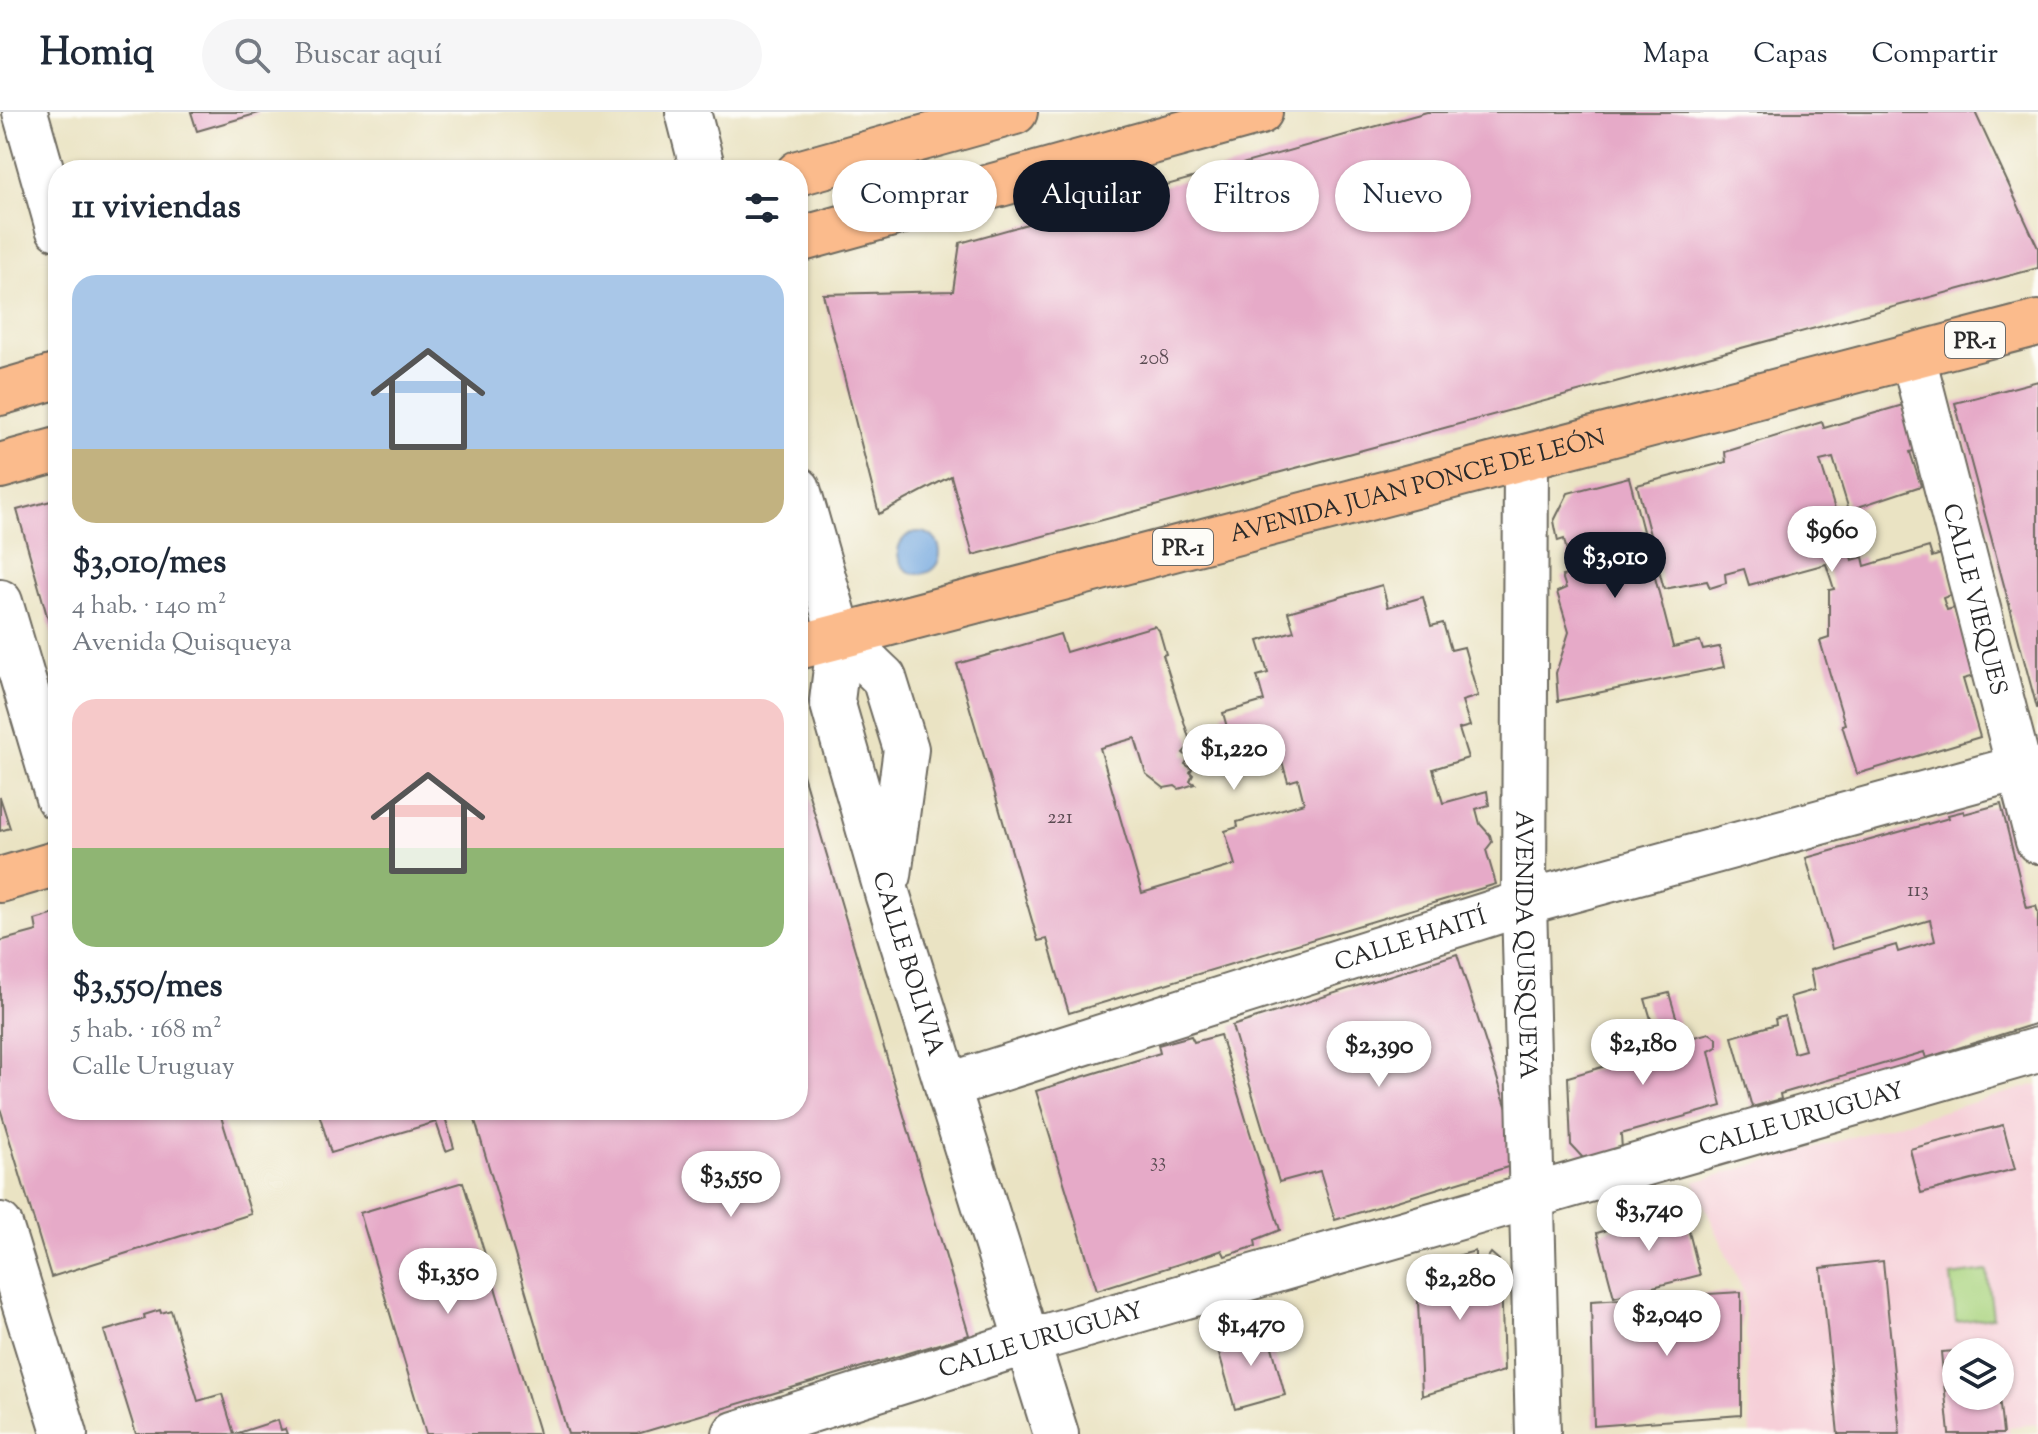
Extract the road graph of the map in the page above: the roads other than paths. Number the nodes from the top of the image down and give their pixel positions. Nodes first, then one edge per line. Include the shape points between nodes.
1 (25, 112) edge
2 (688, 112) edge
3 (1015, 112) edge
4 (1260, 112) edge
5 (700, 160) edge
6 (808, 170) edge
7 (48, 193) edge
8 (808, 237) edge
9 (2038, 323) edge
10 (1913, 357) junction
11 (48, 379) edge
12 (0, 393) edge
13 (48, 453) edge
14 (1526, 457) junction
15 (0, 466) edge
16 (808, 524) edge
17 (0, 602) edge
18 (840, 636) junction
19 (808, 644) edge
20 (48, 764) edge
21 (2018, 768) junction
22 (2038, 841) edge
23 (48, 866) edge
24 (0, 880) edge
25 (887, 893) junction
26 (1524, 903) junction
27 (2038, 1050) edge
28 (947, 1086) junction
29 (1532, 1195) junction
30 (0, 1225) edge
31 (1027, 1342) junction
32 (65, 1434) edge
33 (735, 1434) edge
34 (1056, 1434) edge
35 (1538, 1434) edge

1 - 7 street
2 - 5 street
3 - 6 main road
4 - 8 main road
9 - 10 main road, AVENIDA JUAN PONCE DE LEÓN / PR-1
10 - 14 main road, AVENIDA JUAN PONCE DE LEÓN / PR-1
10 - 21 street, CALLE VIEQUES
11 - 12 main road
13 - 15 main road
14 - 18 main road, AVENIDA JUAN PONCE DE LEÓN / PR-1
14 - 26 street, AVENIDA QUISQUEYA
16 - 18 street, CALLE BOLIVIA
17 - 20 street
18 - 19 main road, AVENIDA JUAN PONCE DE LEÓN / PR-1
18 - 25 street, CALLE BOLIVIA via 832,701
18 - 25 street via 884,678 906,749
21 - 22 street, CALLE VIEQUES
21 - 26 street, CALLE HAITÍ
23 - 24 main road
25 - 28 street, CALLE BOLIVIA
26 - 28 street, CALLE HAITÍ
26 - 29 street, AVENIDA QUISQUEYA
27 - 29 street, CALLE URUGUAY
28 - 31 street, CALLE BOLIVIA
29 - 31 street, CALLE URUGUAY
29 - 35 street, AVENIDA QUISQUEYA
30 - 32 street
31 - 33 street, CALLE URUGUAY
31 - 34 street, CALLE BOLIVIA

